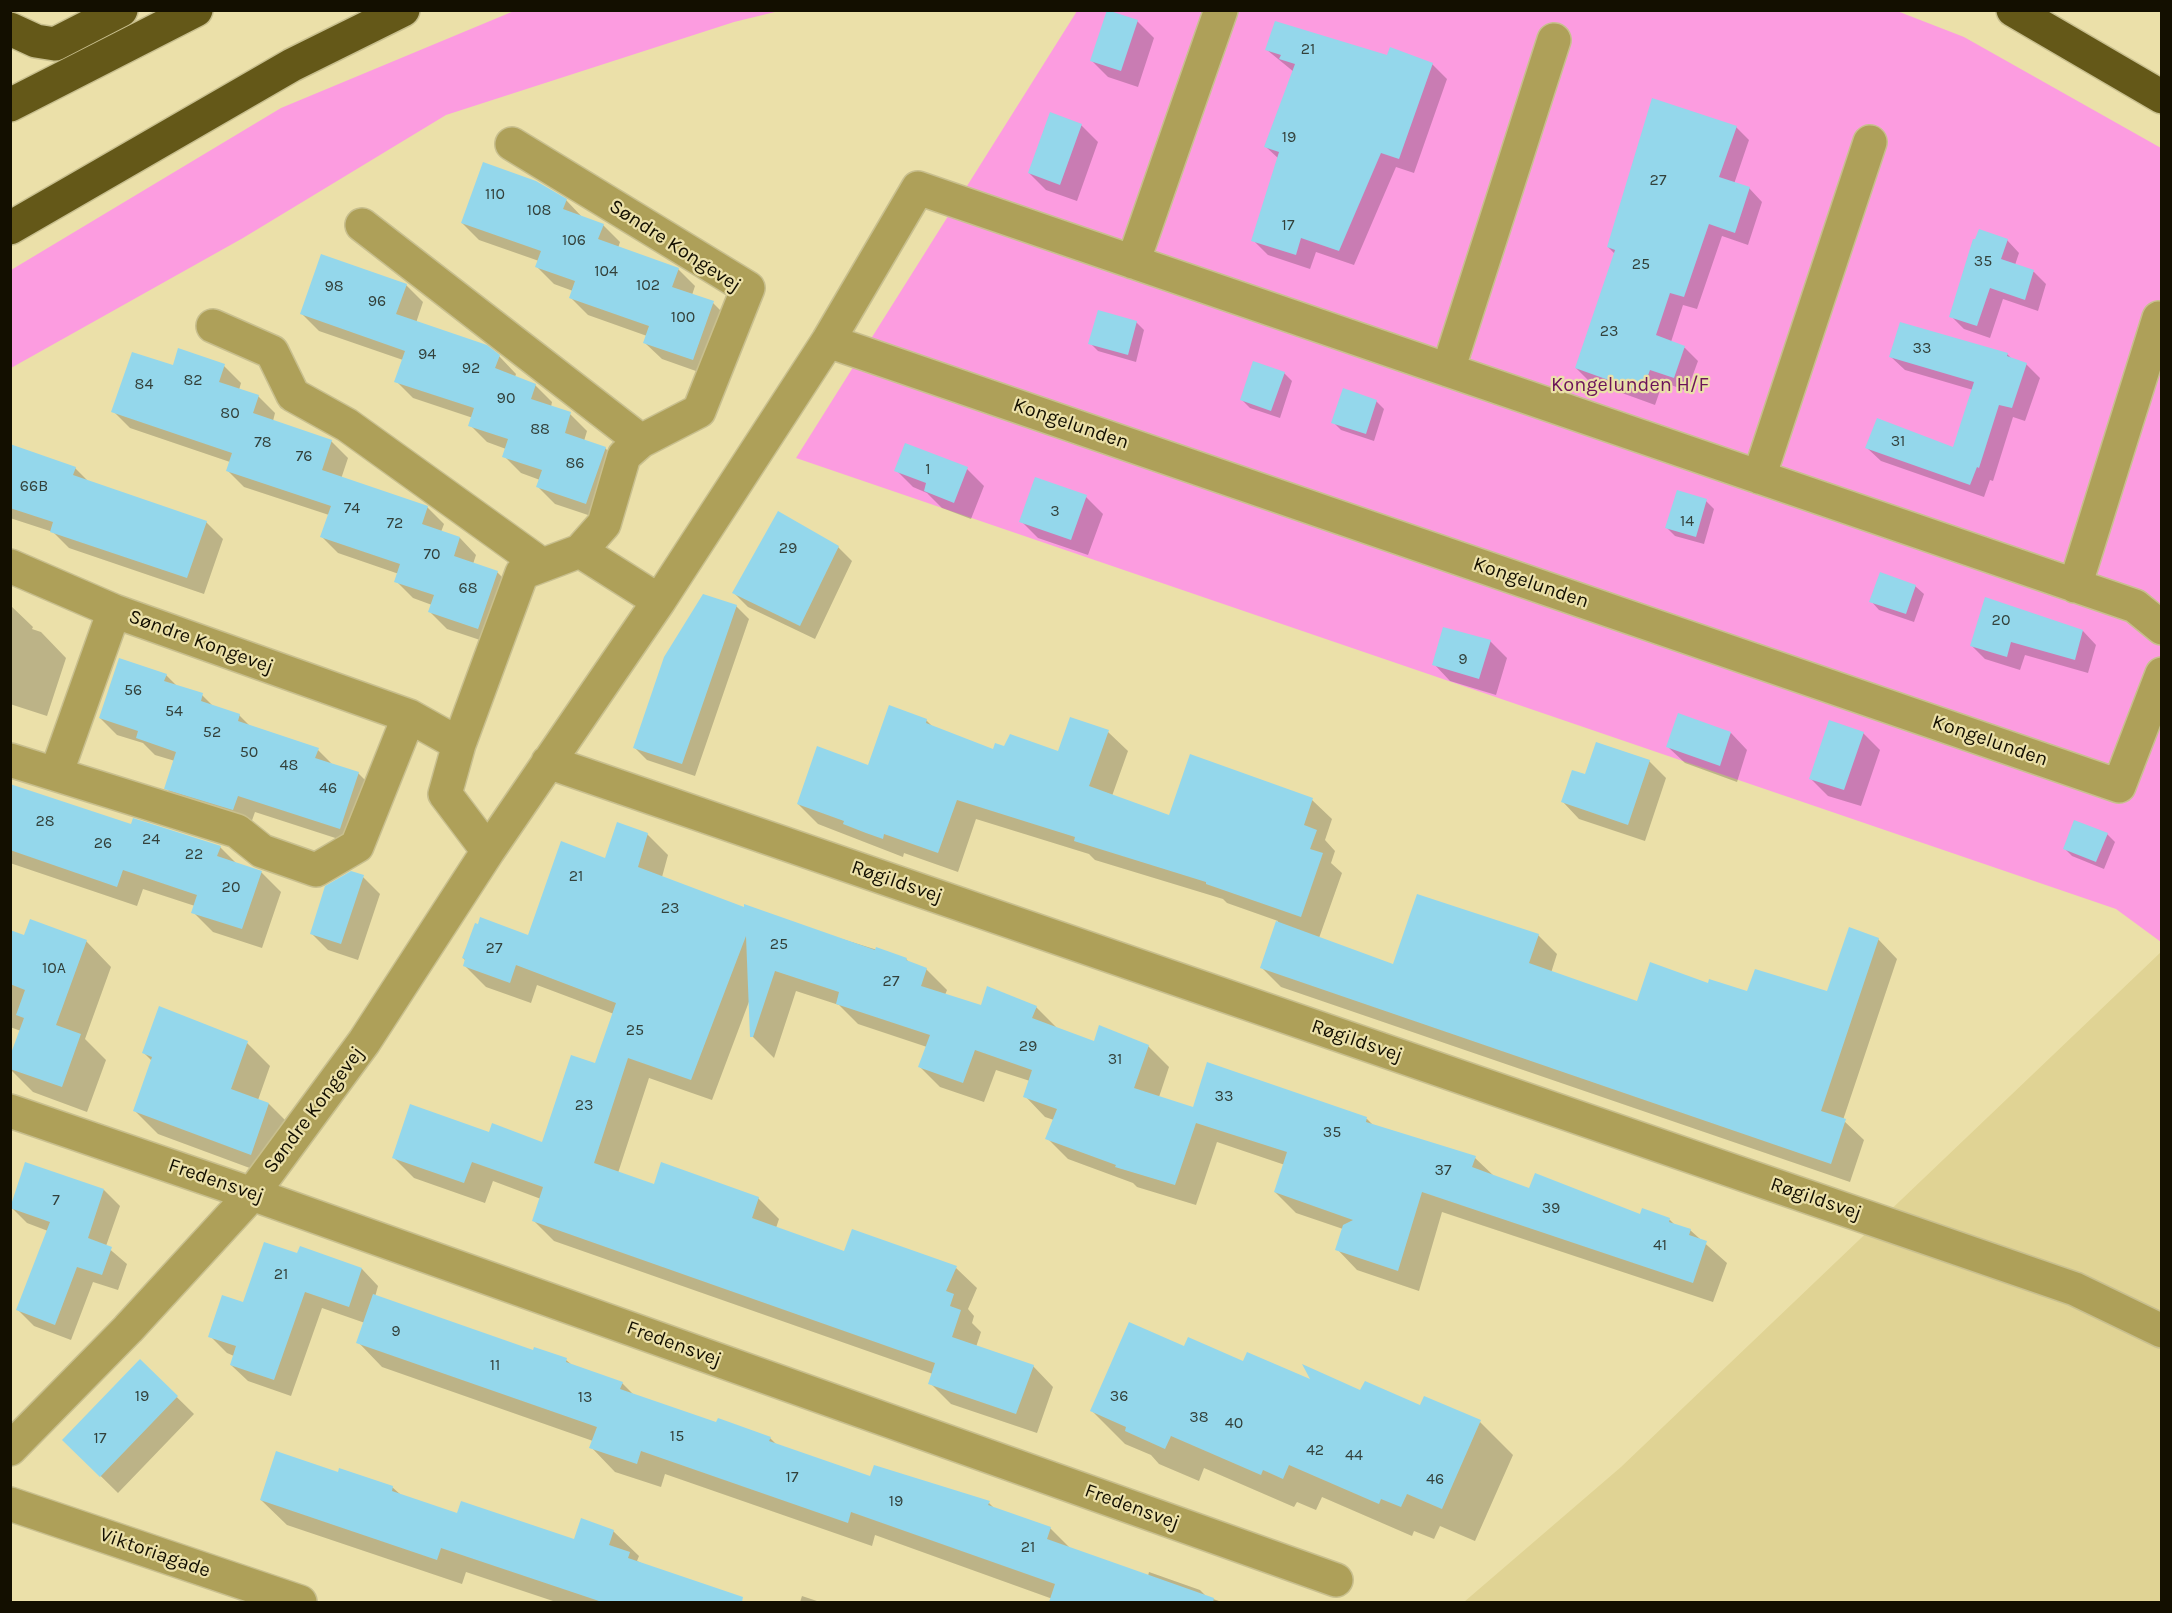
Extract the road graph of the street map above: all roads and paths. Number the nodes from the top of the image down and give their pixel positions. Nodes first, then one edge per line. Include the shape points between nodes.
1 (121, 10) edge
2 (196, 10) edge
3 (403, 10) edge
4 (1221, 10) edge
5 (2013, 10) edge
6 (10, 29) edge
7 (1554, 40) dead end
8 (2162, 97) edge
9 (10, 105) edge
10 (1870, 142) dead end
11 (512, 144) dead end
12 (362, 225) dead end
13 (10, 228) edge
14 (1133, 262) junction
15 (2160, 318) dead end
16 (213, 326) dead end
17 (828, 341) junction
18 (1448, 370) junction
19 (641, 441) junction
20 (1759, 477) junction
21 (580, 551) junction
22 (542, 565) junction
23 (10, 566) edge
24 (2075, 586) junction
25 (659, 601) junction
26 (114, 611) junction
27 (2162, 628) edge
28 (2162, 674) edge
29 (409, 716) junction
30 (459, 744) junction
31 (10, 760) edge
32 (548, 762) junction
33 (56, 774) junction
34 (488, 851) junction
35 (10, 1111) edge
36 (252, 1194) junction
37 (2162, 1331) edge
38 (10, 1449) edge
39 (10, 1504) edge
40 (1336, 1580) dead end
41 (300, 1602) edge

1 - 6 highway via 55,44 36,41
2 - 9 highway
3 - 13 highway via 292,65
4 - 14 street
5 - 8 highway
7 - 18 street
10 - 20 street
11 - 19 street, Søndre Kongevej via 747,288 699,411
12 - 19 street
14 - 17 street, Søndre Kongevej via 918,188
14 - 18 street
15 - 24 street
16 - 22 street via 272,352 293,395 347,424
17 - 25 street, Søndre Kongevej
17 - 28 street, Kongelunden via 2119,786
18 - 20 street
19 - 21 street, Søndre Kongevej via 624,456 604,524
20 - 24 street
21 - 22 street, Søndre Kongevej
21 - 25 street
22 - 30 street, Søndre Kongevej via 522,573
23 - 26 street, Søndre Kongevej
24 - 27 street via 2135,606
25 - 32 street, Søndre Kongevej
26 - 29 street, Søndre Kongevej
26 - 33 street
29 - 30 street, Søndre Kongevej
29 - 33 street via 357,846 316,870 262,851 237,831
30 - 34 street, Søndre Kongevej via 445,794
31 - 33 street
32 - 34 street, Søndre Kongevej
32 - 37 street, Røgildsvej via 2075,1289
34 - 36 street, Søndre Kongevej via 364,1042
35 - 36 street, Fredensvej
36 - 38 street, Søndre Kongevej
36 - 40 street, Fredensvej
39 - 41 street, Viktoriagade

